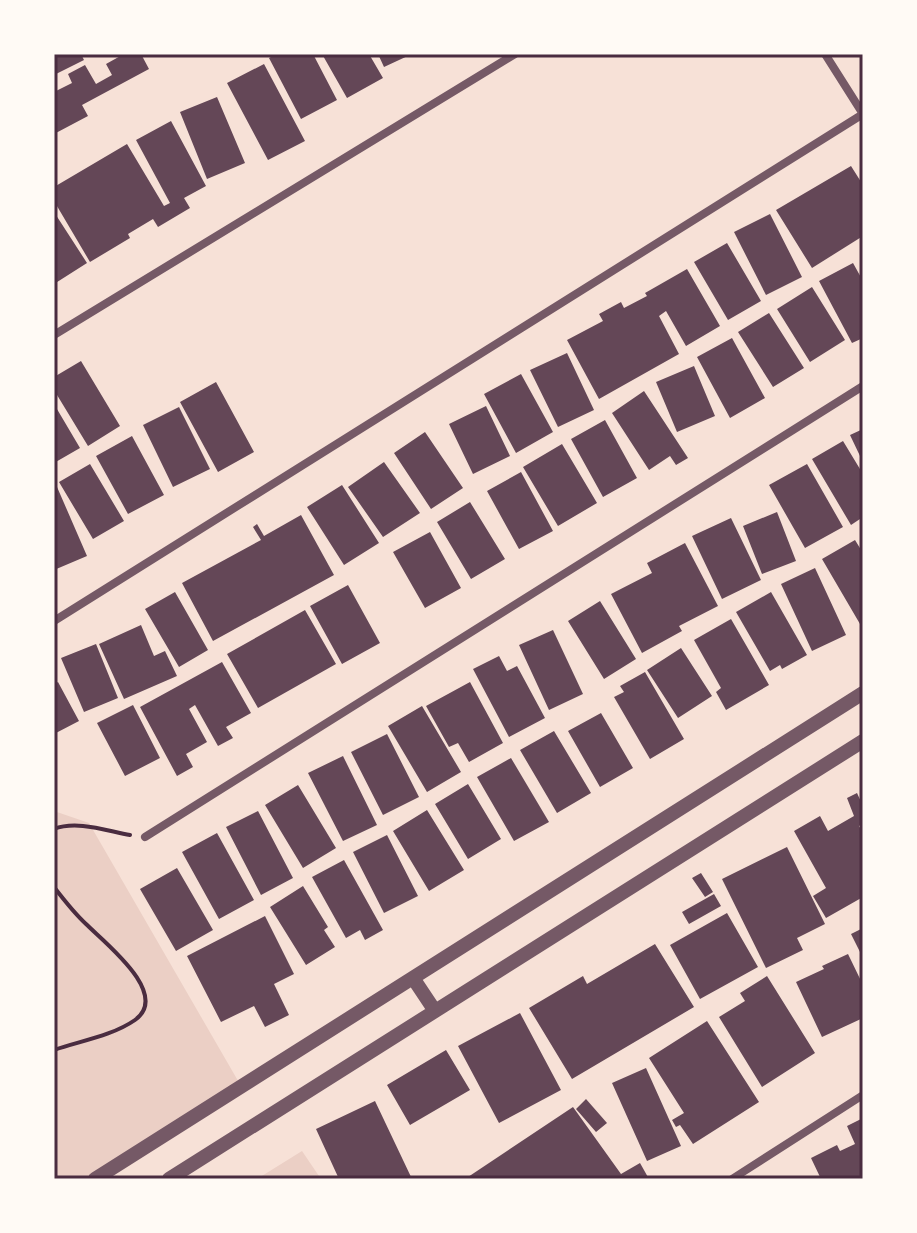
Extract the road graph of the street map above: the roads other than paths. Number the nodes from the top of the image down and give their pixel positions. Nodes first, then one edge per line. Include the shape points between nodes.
1 (515, 54) edge
2 (825, 54) edge
3 (863, 114) edge
4 (54, 335) edge
5 (863, 386) edge
6 (54, 621) edge
7 (863, 693) edge
8 (863, 741) edge
9 (145, 837) road end
10 (413, 978) junction
11 (435, 1011) junction
12 (863, 1095) edge
13 (95, 1179) edge
14 (169, 1179) edge
15 (732, 1179) edge

1 - 4 street
2 - 3 street
3 - 6 street
5 - 9 street
7 - 10 street
8 - 11 street
10 - 11 street
10 - 13 street
11 - 14 street
12 - 15 street

